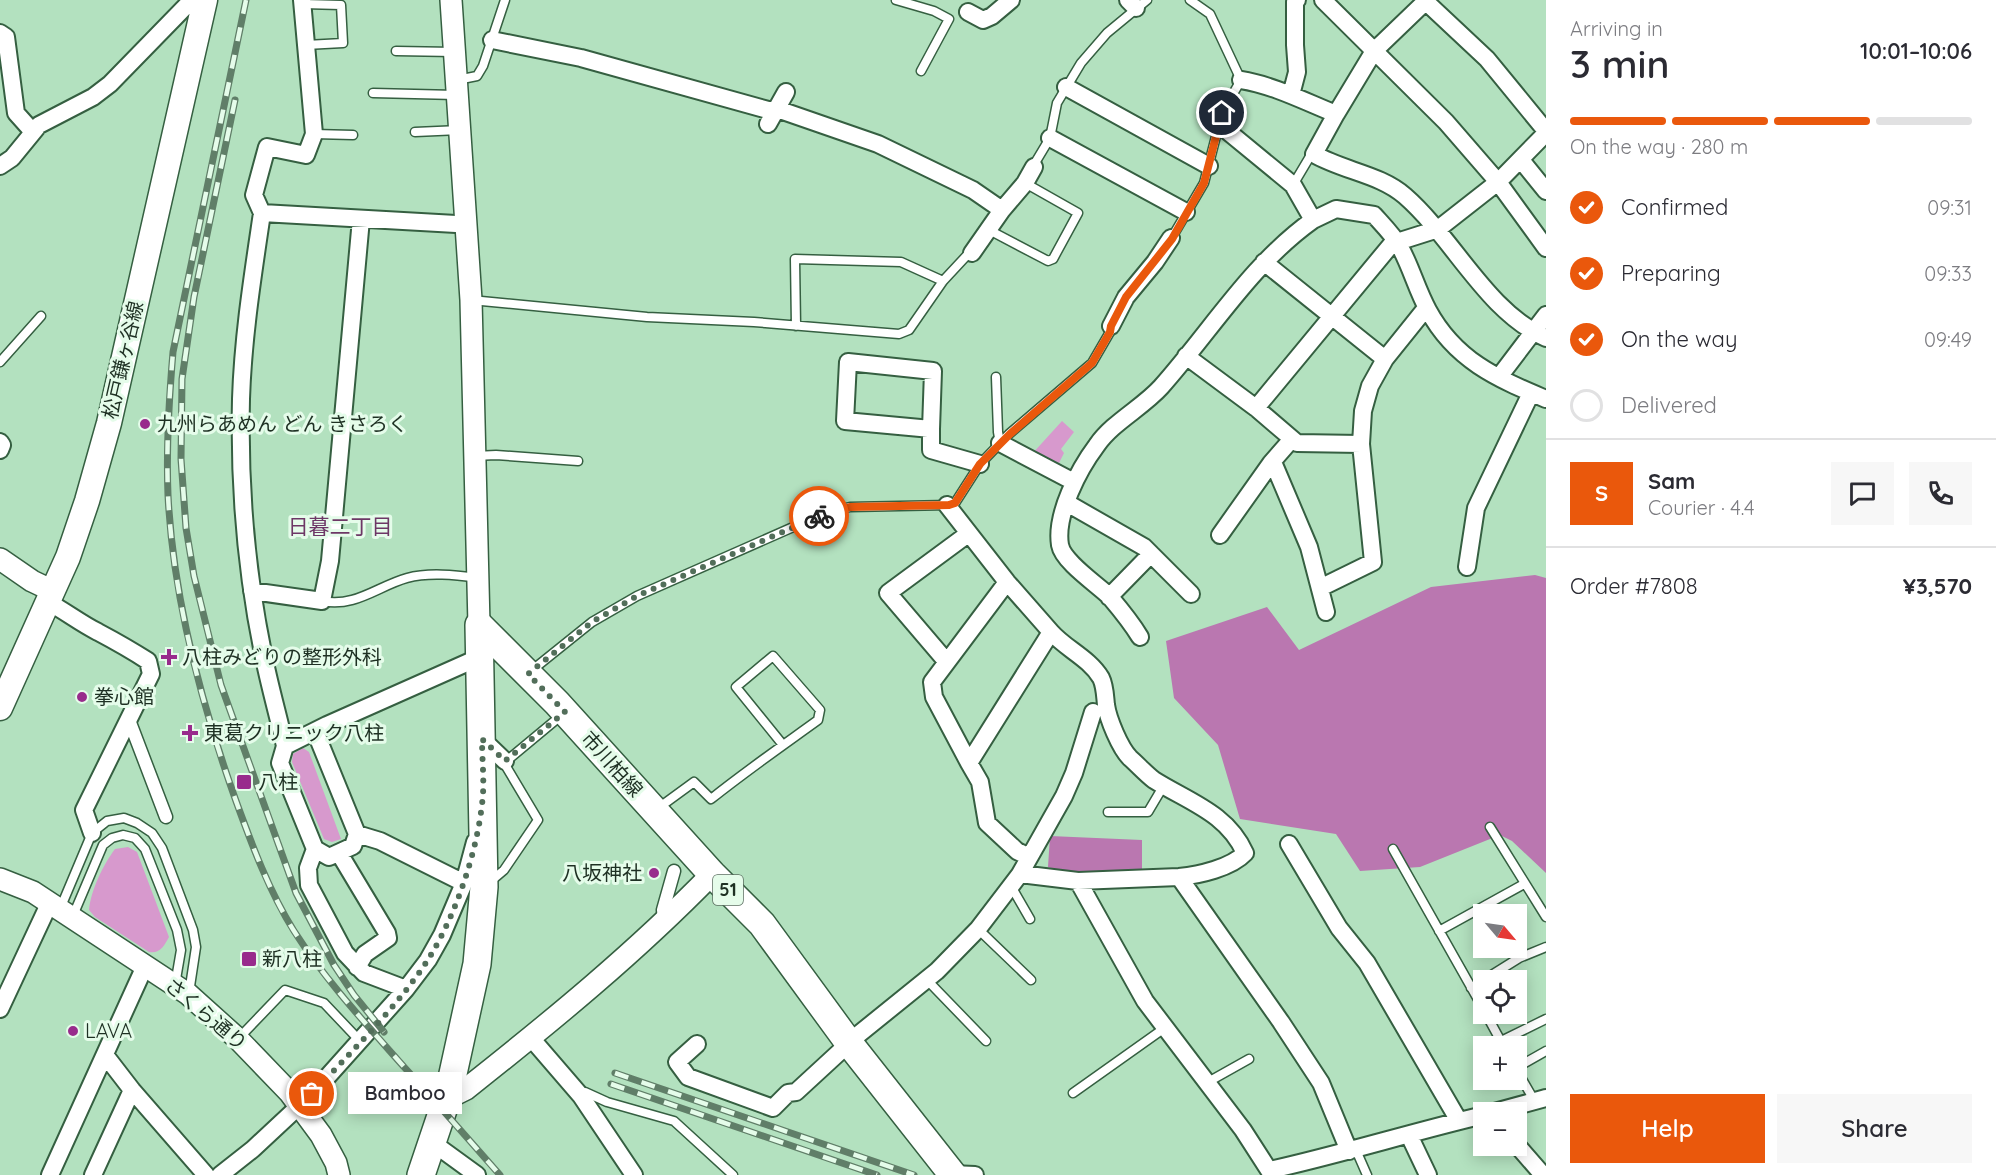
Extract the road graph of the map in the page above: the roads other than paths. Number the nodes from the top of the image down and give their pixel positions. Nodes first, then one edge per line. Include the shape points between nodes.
1 (451, 0) edge
2 (505, 0) edge
3 (896, 0) edge
4 (1011, 0) edge
5 (1297, 0) edge
6 (1323, 0) edge
7 (1193, 1) edge
8 (1425, 1) edge
9 (303, 2) edge
10 (1137, 3) edge
11 (194, 4) edge
12 (968, 12) dead end
13 (0, 33) edge
14 (492, 40) junction
15 (306, 45) junction
16 (396, 51) dead end
17 (1374, 51) junction
18 (454, 52) junction
19 (921, 71) dead end
20 (1241, 80) junction
21 (457, 87) junction
22 (1066, 87) junction
23 (786, 92) dead end
24 (373, 93) dead end
25 (1291, 95) junction
26 (777, 109) junction
27 (1336, 114) junction
28 (768, 124) dead end
29 (1220, 125) junction
30 (460, 130) junction
31 (33, 132) junction
32 (415, 132) dead end
33 (1546, 132) edge
34 (314, 134) junction
35 (353, 135) dead end
36 (1050, 138) junction
37 (1314, 154) junction
38 (1521, 160) junction
39 (0, 166) edge
40 (1209, 166) junction
41 (1034, 167) joint
42 (1498, 182) junction
43 (1025, 183) junction
44 (1293, 185) junction
45 (1546, 191) edge
46 (1002, 210) junction
47 (1186, 212) junction
48 (262, 213) junction
49 (361, 219) junction
50 (1313, 220) junction
51 (466, 223) junction
52 (1438, 229) junction
53 (989, 230) junction
54 (1171, 238) joint
55 (1396, 241) junction
56 (1546, 248) edge
57 (972, 253) joint
58 (1264, 262) junction
59 (943, 281) junction
60 (471, 300) junction
61 (1426, 308) junction
62 (1546, 315) edge
63 (41, 316) dead end
64 (1332, 317) junction
65 (796, 326) junction
66 (1111, 326) joint
67 (1539, 335) edge
68 (1186, 356) junction
69 (1385, 359) junction
70 (0, 362) edge
71 (996, 377) dead end
72 (1499, 377) junction
73 (1538, 396) edge
74 (1256, 408) junction
75 (931, 429) junction
76 (1292, 439) junction
77 (0, 442) edge
78 (1000, 443) junction
79 (1361, 444) junction
80 (0, 450) edge
81 (475, 456) junction
82 (578, 461) dead end
83 (1273, 462) junction
84 (980, 464) junction
85 (1074, 482) junction
86 (1067, 503) junction
87 (947, 505) junction
88 (968, 534) junction
89 (1220, 535) dead end
90 (1151, 554) junction
91 (0, 559) edge
92 (1467, 567) dead end
93 (478, 578) junction
94 (1007, 582) junction
95 (1320, 588) junction
96 (252, 591) junction
97 (1191, 594) dead end
98 (50, 597) junction
99 (1109, 597) junction
100 (322, 601) junction
101 (1326, 612) dead end
102 (479, 625) junction
103 (1051, 632) junction
104 (1140, 637) dead end
105 (480, 657) junction
106 (946, 661) junction
107 (528, 674) junction
108 (0, 708) edge
109 (565, 712) junction
110 (1093, 712) dead end
111 (129, 720) junction
112 (315, 731) junction
113 (482, 739) junction
114 (783, 745) junction
115 (285, 746) junction
116 (505, 761) junction
117 (969, 763) junction
118 (1164, 785) junction
119 (654, 811) junction
120 (1108, 812) dead end
121 (166, 817) dead end
122 (1490, 827) dead end
123 (92, 833) junction
124 (357, 834) junction
125 (1289, 844) dead end
126 (315, 849) junction
127 (1394, 849) dead end
128 (339, 853) junction
129 (1029, 857) junction
130 (674, 871) dead end
131 (712, 874) junction
132 (1179, 878) junction
133 (0, 879) edge
134 (1015, 880) junction
135 (1078, 881) junction
136 (1524, 884) junction
137 (474, 885) junction
138 (61, 910) junction
139 (1546, 917) edge
140 (1030, 919) dead end
141 (664, 923) junction
142 (978, 929) junction
143 (1439, 931) junction
144 (1546, 947) edge
145 (146, 966) junction
146 (357, 967) junction
147 (927, 980) junction
148 (1031, 980) dead end
149 (1471, 988) junction
150 (406, 989) junction
151 (182, 990) junction
152 (1473, 991) edge
153 (0, 1009) edge
154 (1546, 1019) edge
155 (1166, 1027) junction
156 (1517, 1036) edge
157 (531, 1038) junction
158 (238, 1039) junction
159 (360, 1041) junction
160 (986, 1041) dead end
161 (849, 1043) junction
162 (697, 1044) dead end
163 (1546, 1051) edge
164 (105, 1055) junction
165 (1249, 1059) dead end
166 (1527, 1062) edge
167 (1208, 1082) junction
168 (1527, 1083) edge
169 (132, 1090) junction
170 (449, 1092) junction
171 (1073, 1093) dead end
172 (581, 1096) junction
173 (1540, 1099) edge
174 (300, 1105) junction
175 (1473, 1118) edge
176 (1459, 1121) junction
177 (1409, 1135) junction
178 (433, 1143) junction
179 (1353, 1150) junction
180 (1524, 1156) edge
181 (56, 1173) edge
182 (1271, 1173) edge
183 (1536, 1173) edge
184 (960, 1174) edge
185 (93, 1175) edge
186 (206, 1175) edge
187 (220, 1175) edge
188 (339, 1175) edge
189 (421, 1175) edge
190 (477, 1175) edge
191 (634, 1175) edge
192 (733, 1175) edge
193 (1366, 1175) edge
194 (1428, 1175) edge

1 - 18 street
2 - 14 lane
3 - 19 lane via 949,19
4 - 12 street via 983,20
5 - 25 street via 1297,72
6 - 17 street
7 - 20 lane via 1210,14
8 - 17 street
8 - 33 street via 1487,59
9 - 15 street
9 - 15 lane via 341,5 343,43
10 - 22 lane via 1081,63
11 - 31 street via 110,84
11 - 98 main road, 松戸鎌ヶ谷線 via 109,423 87,501
13 - 31 street via 6,37 16,113
14 - 21 lane via 477,76
14 - 26 street via 581,58 768,110
15 - 34 street
16 - 18 lane
17 - 27 street
17 - 42 street via 1446,122
18 - 21 street
20 - 25 street
20 - 29 lane via 1222,113
21 - 24 lane
21 - 30 street
22 - 36 lane via 1057,103
22 - 40 street
23 - 26 street
25 - 27 street
26 - 28 street
26 - 46 street via 878,144 973,190
27 - 37 street
29 - 40 lane
29 - 44 street
30 - 32 lane
30 - 51 street
31 - 39 street via 12,158
33 - 38 street
34 - 35 lane
34 - 48 street via 306,154 267,147 254,195
36 - 41 lane
36 - 47 street
37 - 44 lane
37 - 52 street via 1403,195
38 - 42 street
38 - 45 street
40 - 47 lane via 1204,183
41 - 43 street
42 - 52 street
42 - 56 street
43 - 46 street
43 - 53 lane via 1078,213 1053,260 1048,261
44 - 50 street
46 - 53 street
47 - 54 lane
48 - 49 street
48 - 96 street via 245,332 241,398 242,480
49 - 51 street
49 - 100 street via 330,561
50 - 55 street via 1336,209 1374,215
50 - 58 street
51 - 60 street
52 - 55 street
52 - 67 street via 1479,282
53 - 57 street
54 - 66 street via 1126,297
55 - 61 street
55 - 64 street
57 - 59 lane
58 - 64 street
58 - 68 street
59 - 65 lane via 909,330 899,334
59 - 65 lane via 901,262 795,259
60 - 65 lane
60 - 81 street
61 - 69 street
61 - 72 street via 1455,348
62 - 67 street
63 - 70 lane
64 - 69 street
64 - 74 street
66 - 78 lane via 1092,363
67 - 72 street
68 - 74 street
68 - 85 street via 1159,389 1102,438
69 - 79 street via 1370,386 1363,411
71 - 78 lane
72 - 73 street
73 - 92 street via 1492,470 1476,508
74 - 76 street
75 - 75 street via 845,421 848,362 933,371
75 - 84 street via 931,450
76 - 79 street via 1297,443
76 - 83 street
77 - 80 street
78 - 84 lane
78 - 85 street
79 - 95 street via 1373,562
81 - 82 lane
81 - 93 street
83 - 89 street
83 - 95 street via 1309,547
84 - 87 lane via 955,503
85 - 86 street
86 - 90 street
86 - 99 street via 1059,531 1061,549
87 - 88 street
87 - 107 lane via 850,507 825,513 637,596 592,622
88 - 94 street
88 - 106 street via 888,593
90 - 97 street
90 - 99 street
91 - 98 street
93 - 100 lane via 436,574 408,578 354,600 335,604
93 - 102 street
94 - 103 street
94 - 106 street
95 - 101 street
96 - 100 street
96 - 115 street
98 - 108 main road, 松戸鎌ヶ谷線
98 - 111 street via 97,632 148,661 152,674
99 - 104 street
102 - 105 main road
102 - 107 main road, 市川柏線 / 51
103 - 117 street
103 - 118 street via 1102,679 1110,722 1128,756
105 - 112 street
105 - 113 main road
106 - 117 street via 932,682 934,697
107 - 109 main road, 市川柏線 / 51
109 - 116 lane
109 - 119 main road, 市川柏線 / 51
110 - 129 street via 1064,796
111 - 121 street
111 - 123 street via 84,810
112 - 115 street
112 - 124 street
113 - 116 street
113 - 137 main road via 483,794
114 - 114 lane via 736,687 773,656 820,710 818,720
114 - 119 lane via 711,799 694,782
115 - 126 street via 279,764
116 - 137 lane via 538,820 504,870
117 - 129 street via 980,782 987,823
118 - 120 lane via 1148,812
118 - 132 street via 1223,822 1245,853 1226,865
119 - 131 main road, 市川柏線 / 51
122 - 136 lane
123 - 138 lane
123 - 151 lane via 107,821 124,818 152,833 162,848 196,947
124 - 128 street via 353,846
124 - 137 street
125 - 176 street via 1339,928 1367,963
126 - 128 street via 329,857
126 - 146 street via 308,868 309,885 345,953
127 - 143 lane
128 - 146 street via 388,938 366,954
129 - 134 street
130 - 141 street via 663,910
131 - 141 street
131 - 161 main road, 市川柏線 / 51 via 762,924
132 - 135 street
132 - 179 street via 1321,1083
133 - 138 street, さくら通り via 33,892
134 - 135 street
134 - 140 lane
134 - 142 street
135 - 155 street via 1135,985
136 - 139 lane
136 - 143 lane
137 - 150 street
137 - 170 main road via 477,964
138 - 145 street, さくら通り
138 - 151 lane via 103,845 123,834 135,838 145,849 177,930
138 - 153 street
141 - 157 street
142 - 147 street
142 - 148 lane
143 - 149 lane
144 - 149 lane via 1519,958
145 - 151 street, さくら通り
145 - 164 street
146 - 150 street via 375,979
147 - 160 lane
147 - 161 street
149 - 152 lane
150 - 159 street
151 - 158 street, さくら通り
154 - 156 lane
155 - 167 street
155 - 171 lane
157 - 170 street via 466,1089 456,1094
157 - 172 street
158 - 159 lane via 285,990 324,1003
158 - 174 street, さくら通り
159 - 174 street
161 - 162 street via 773,1108 687,1077 677,1062
161 - 184 main road, 市川柏線 / 51
163 - 166 lane
164 - 169 street
164 - 181 street
165 - 167 lane
167 - 182 street
168 - 173 lane
169 - 185 street
169 - 186 street
170 - 178 main road
172 - 191 street
172 - 192 lane via 585,1092 674,1121
174 - 187 street
174 - 188 street, さくら通り via 321,1135
175 - 176 street
176 - 177 street
177 - 179 street
177 - 194 street
178 - 189 main road
178 - 190 street
179 - 182 street
179 - 193 lane
180 - 183 street

